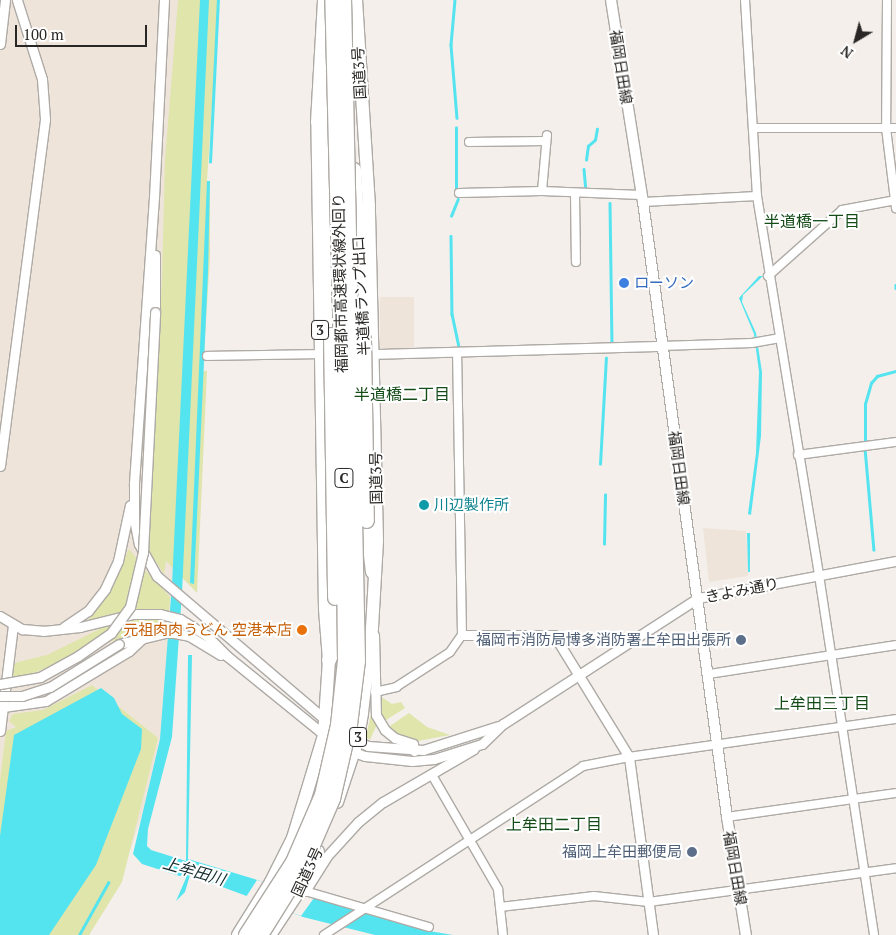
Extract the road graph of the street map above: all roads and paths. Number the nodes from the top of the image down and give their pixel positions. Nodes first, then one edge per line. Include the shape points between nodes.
1 (5, 0) edge
2 (17, 0) edge
3 (164, 0) edge
4 (168, 0) edge
5 (325, 0) edge
6 (332, 0) edge
7 (344, 0) edge
8 (356, 0) edge
9 (611, 0) edge
10 (745, 0) edge
11 (887, 0) edge
12 (163, 18) junction
13 (344, 37) junction
14 (0, 44) edge
15 (753, 128) junction
16 (886, 128) junction
17 (896, 128) edge
18 (469, 142) dead end
19 (542, 192) junction
20 (459, 194) dead end
21 (575, 194) junction
22 (756, 196) junction
23 (642, 199) junction
24 (896, 200) edge
25 (896, 208) edge
26 (152, 220) junction
27 (576, 262) dead end
28 (768, 276) junction
29 (779, 338) junction
30 (661, 346) junction
31 (457, 353) junction
32 (320, 354) junction
33 (374, 354) junction
34 (207, 356) dead end
35 (896, 442) edge
36 (798, 455) junction
37 (0, 466) edge
38 (134, 485) junction
39 (351, 539) junction
40 (896, 561) edge
41 (374, 572) junction
42 (819, 574) junction
43 (698, 598) junction
44 (352, 612) junction
45 (0, 616) edge
46 (13, 625) junction
47 (372, 628) junction
48 (54, 631) junction
49 (146, 635) junction
50 (462, 635) junction
51 (896, 645) edge
52 (830, 654) junction
53 (227, 656) junction
54 (329, 660) junction
55 (709, 674) junction
56 (578, 676) junction
57 (0, 684) edge
58 (375, 692) junction
59 (0, 696) edge
60 (2, 707) junction
61 (896, 719) edge
62 (324, 720) junction
63 (503, 724) junction
64 (842, 727) junction
65 (0, 731) edge
66 (324, 736) junction
67 (482, 744) junction
68 (718, 745) junction
69 (355, 747) junction
70 (414, 751) junction
71 (629, 757) junction
72 (432, 775) junction
73 (896, 793) edge
74 (853, 800) junction
75 (727, 817) junction
76 (469, 843) junction
77 (896, 868) edge
78 (865, 873) junction
79 (740, 891) junction
80 (302, 892) junction
81 (649, 902) junction
82 (500, 907) junction
83 (366, 909) junction
84 (429, 927) dead end
85 (238, 935) edge
86 (246, 935) edge
87 (261, 935) edge
88 (270, 935) edge
89 (324, 935) edge
90 (503, 935) edge
91 (653, 935) edge
92 (746, 935) edge
93 (874, 935) edge

1 - 14 street
2 - 37 street via 42,79 46,113
3 - 12 street
4 - 12 street
5 - 32 highway, 国道3号 / 3 via 317,122
5 - 54 highway, bridge via 323,302 331,335 335,598 334,649
6 - 39 highway, 福岡都市高速環状線外回り / C, bridge
7 - 13 highway, C, bridge
8 - 33 highway, 国道3号 / 3 via 369,206
9 - 23 main road, 福岡日田線
10 - 15 street
11 - 16 street
12 - 26 street
13 - 39 highway, C, bridge
13 - 41 highway, 半道橋ランプ出口, bridge via 364,339 367,521
15 - 16 street
15 - 22 street
16 - 17 street
16 - 24 street
18 - 19 street via 547,138
19 - 20 street
19 - 21 street
21 - 23 street
21 - 27 street
22 - 23 street
22 - 28 street
23 - 30 main road, 福岡日田線
24 - 25 street
24 - 28 street via 842,210
26 - 38 street
26 - 57 street, bridge via 156,312 143,552 130,607 111,633 78,656 40,677
28 - 29 street
29 - 30 street via 752,343
29 - 36 street
30 - 31 street
30 - 43 main road, 福岡日田線
31 - 33 street
31 - 50 street
32 - 34 street
32 - 54 highway, 国道3号 / 3
33 - 41 highway, 国道3号 / 3 via 377,540
35 - 36 street
36 - 42 street
38 - 48 street via 123,542 105,589 78,620
38 - 62 street via 134,519 139,544 157,576
39 - 44 highway, 福岡都市高速環状線外回り / C, bridge
40 - 42 street, きよみ通り
41 - 47 highway, 国道3号 / 3
42 - 43 street, きよみ通り
42 - 52 street
43 - 55 main road, 福岡日田線
43 - 56 street, きよみ通り
44 - 86 highway, 福岡都市高速環状線外回り / C, bridge via 338,725 322,795 293,862
44 - 87 highway, C, bridge via 358,661 339,781 304,866
45 - 46 street
46 - 48 street via 32,631
46 - 60 street
47 - 58 street via 377,647
47 - 69 highway, 国道3号 / 3
48 - 53 street via 133,614 160,614 188,622
49 - 53 street via 169,632 189,636
49 - 59 street, bridge via 119,644 50,687 22,696
49 - 60 street via 129,651 46,701
50 - 56 street via 554,635
50 - 58 street via 450,652 396,688
51 - 52 street
52 - 55 street
52 - 64 street
53 - 66 street
54 - 62 highway, 国道3号 / 3
55 - 68 main road, 福岡日田線
56 - 63 street, きよみ通り
56 - 71 street
58 - 70 street via 376,715 382,727 395,738 413,744
60 - 65 street
61 - 64 street
62 - 66 highway, 国道3号 / 3
62 - 69 street
63 - 67 street, きよみ通り
63 - 70 street, きよみ通り via 461,740
64 - 68 street
64 - 74 street
66 - 69 street
66 - 85 highway, 国道3号 / 3 via 300,819 271,882
67 - 69 street, きよみ通り via 434,759 412,761
67 - 72 street
68 - 71 street
68 - 75 main road, 福岡日田線
69 - 70 street, きよみ通り
69 - 80 highway, 国道3号 / 3
71 - 76 street via 583,766
71 - 81 street
72 - 76 street
72 - 80 street via 383,802 358,822 327,856
73 - 74 street
74 - 75 street
74 - 78 street
75 - 79 main road, 福岡日田線
76 - 82 street via 498,889
76 - 83 street
77 - 78 street
78 - 79 street
78 - 93 street
79 - 81 street
79 - 92 main road, 福岡日田線
80 - 83 street
80 - 88 highway, 国道3号 / 3
81 - 82 street via 594,896
81 - 91 street
82 - 90 street
83 - 84 street
83 - 89 street

